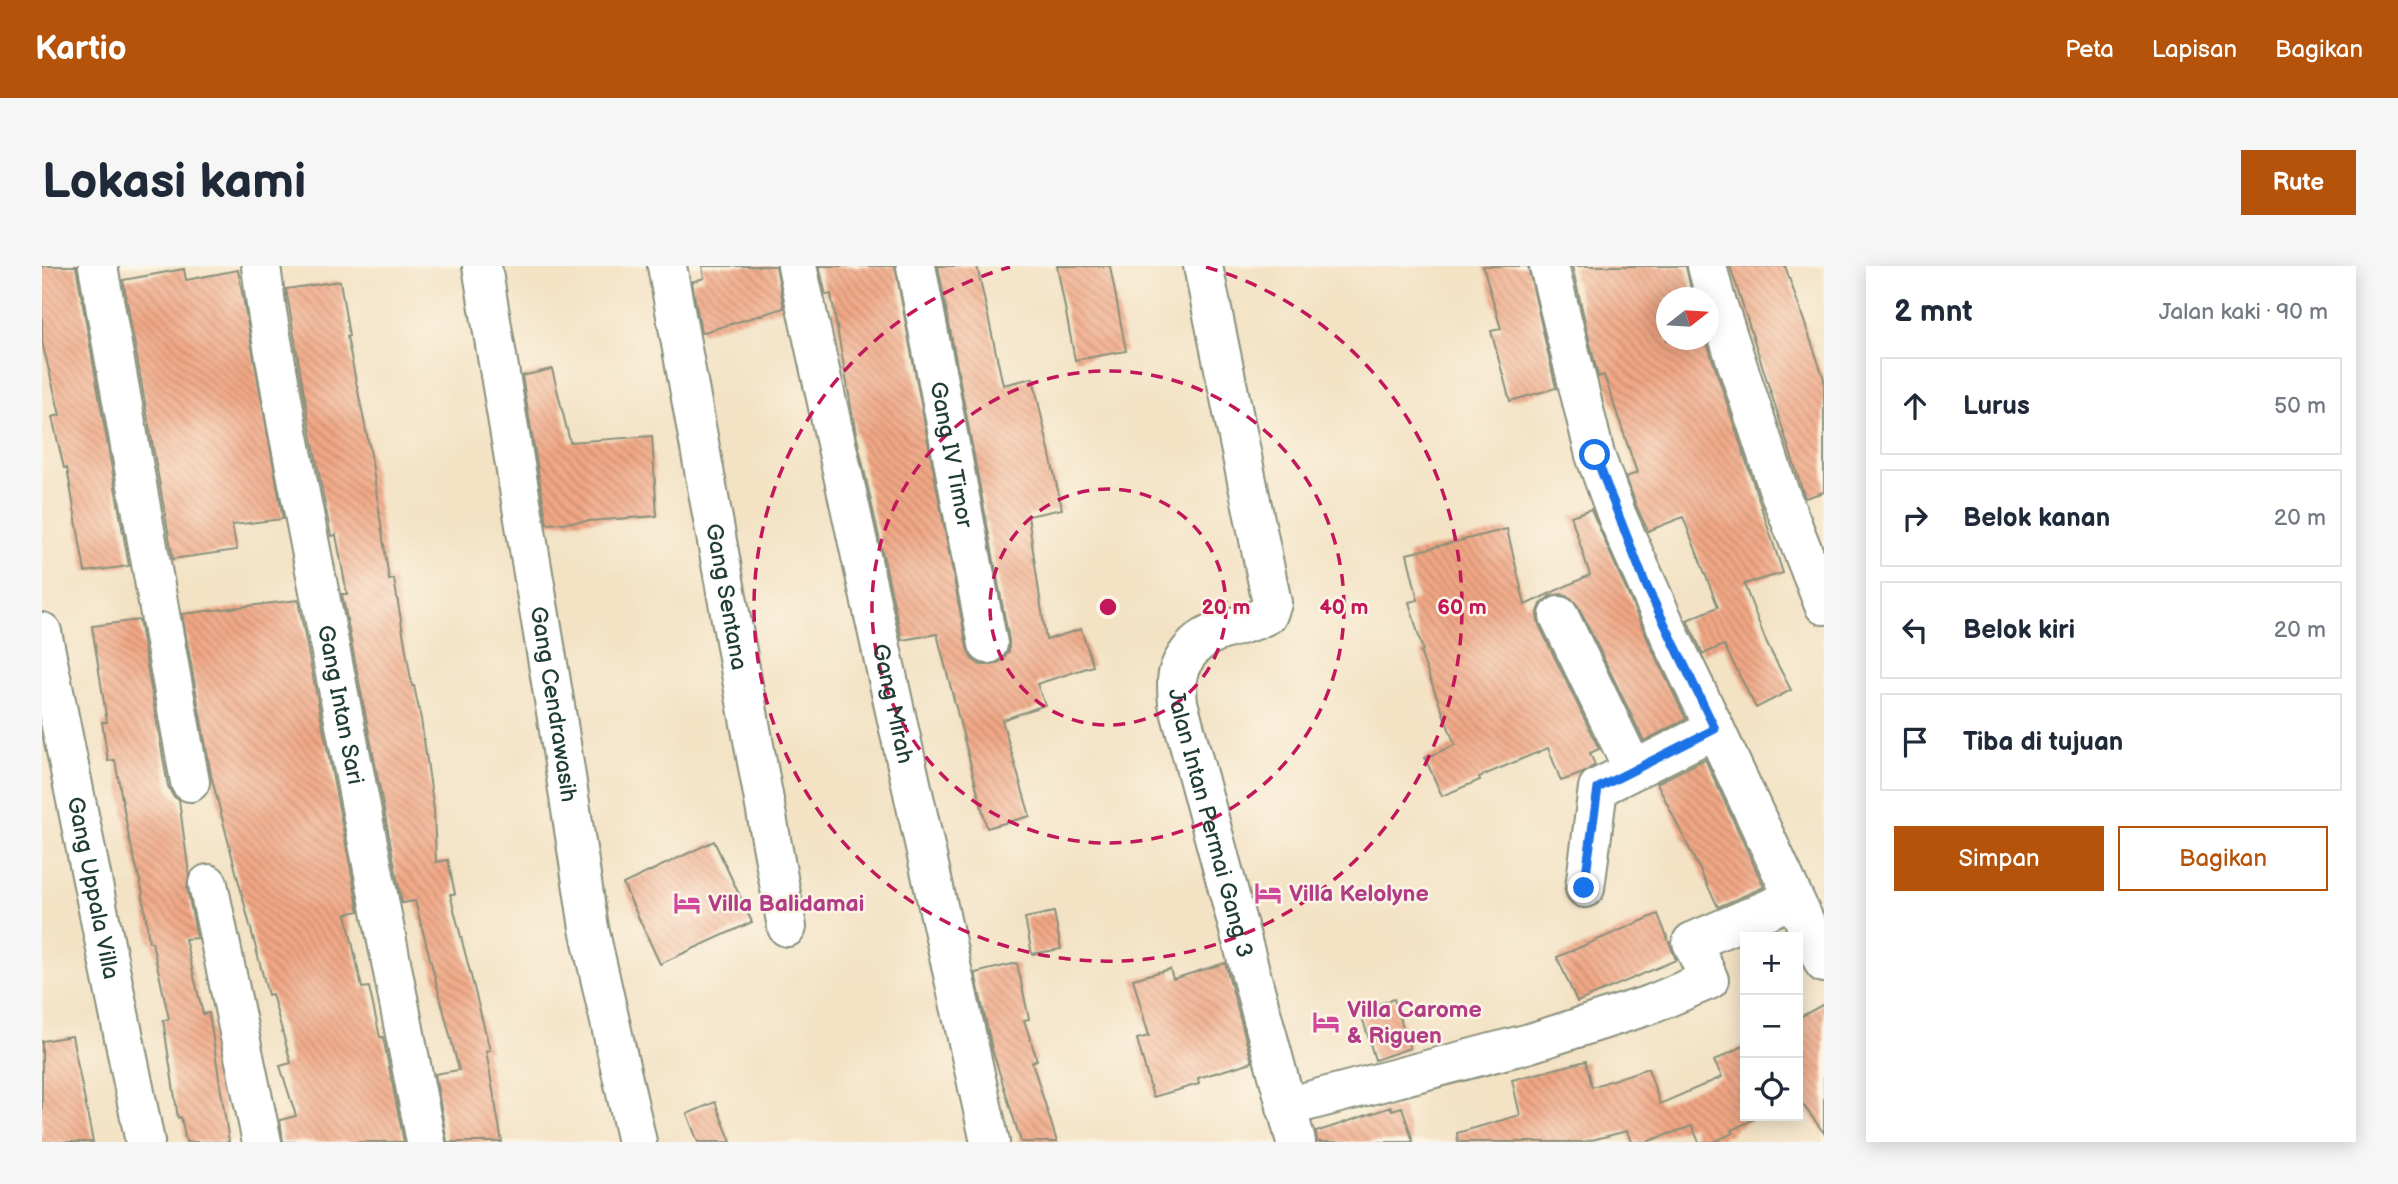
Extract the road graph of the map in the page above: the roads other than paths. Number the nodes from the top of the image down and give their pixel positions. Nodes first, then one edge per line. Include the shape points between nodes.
1 (98, 266) edge
2 (261, 266) edge
3 (482, 266) edge
4 (667, 266) edge
5 (797, 266) edge
6 (916, 266) edge
7 (1203, 266) edge
8 (1549, 266) edge
9 (1707, 266) edge
10 (1824, 605) edge
11 (1559, 616) dead end
12 (42, 632) edge
13 (988, 644) dead end
14 (1715, 729) junction
15 (1633, 769) junction
16 (190, 782) dead end
17 (208, 884) dead end
18 (1584, 888) dead end
19 (1792, 899) junction
20 (787, 927) dead end
21 (1824, 963) edge
22 (1291, 1125) edge
23 (145, 1142) edge
24 (262, 1142) edge
25 (426, 1142) edge
26 (636, 1142) edge
27 (990, 1142) edge

1 - 16 street
2 - 25 street, Gang Intan Sari via 287,426
3 - 26 street, Gang Cendrawasih via 589,928
4 - 20 street, Gang Sentana
5 - 27 street, Gang Mirah
6 - 13 street, Gang IV Timor
7 - 22 street, Jalan Intan Permai Gang 3 via 1272,603 1268,614 1256,622 1200,639 1180,665 1178,703
8 - 14 street via 1595,455 1645,583
9 - 10 street via 1779,491
11 - 15 street
12 - 23 street, Gang Uppala Villa
14 - 15 street
14 - 19 street
15 - 18 street via 1598,788
17 - 24 street
19 - 21 street
19 - 22 street via 1692,942 1709,979 1652,1004

